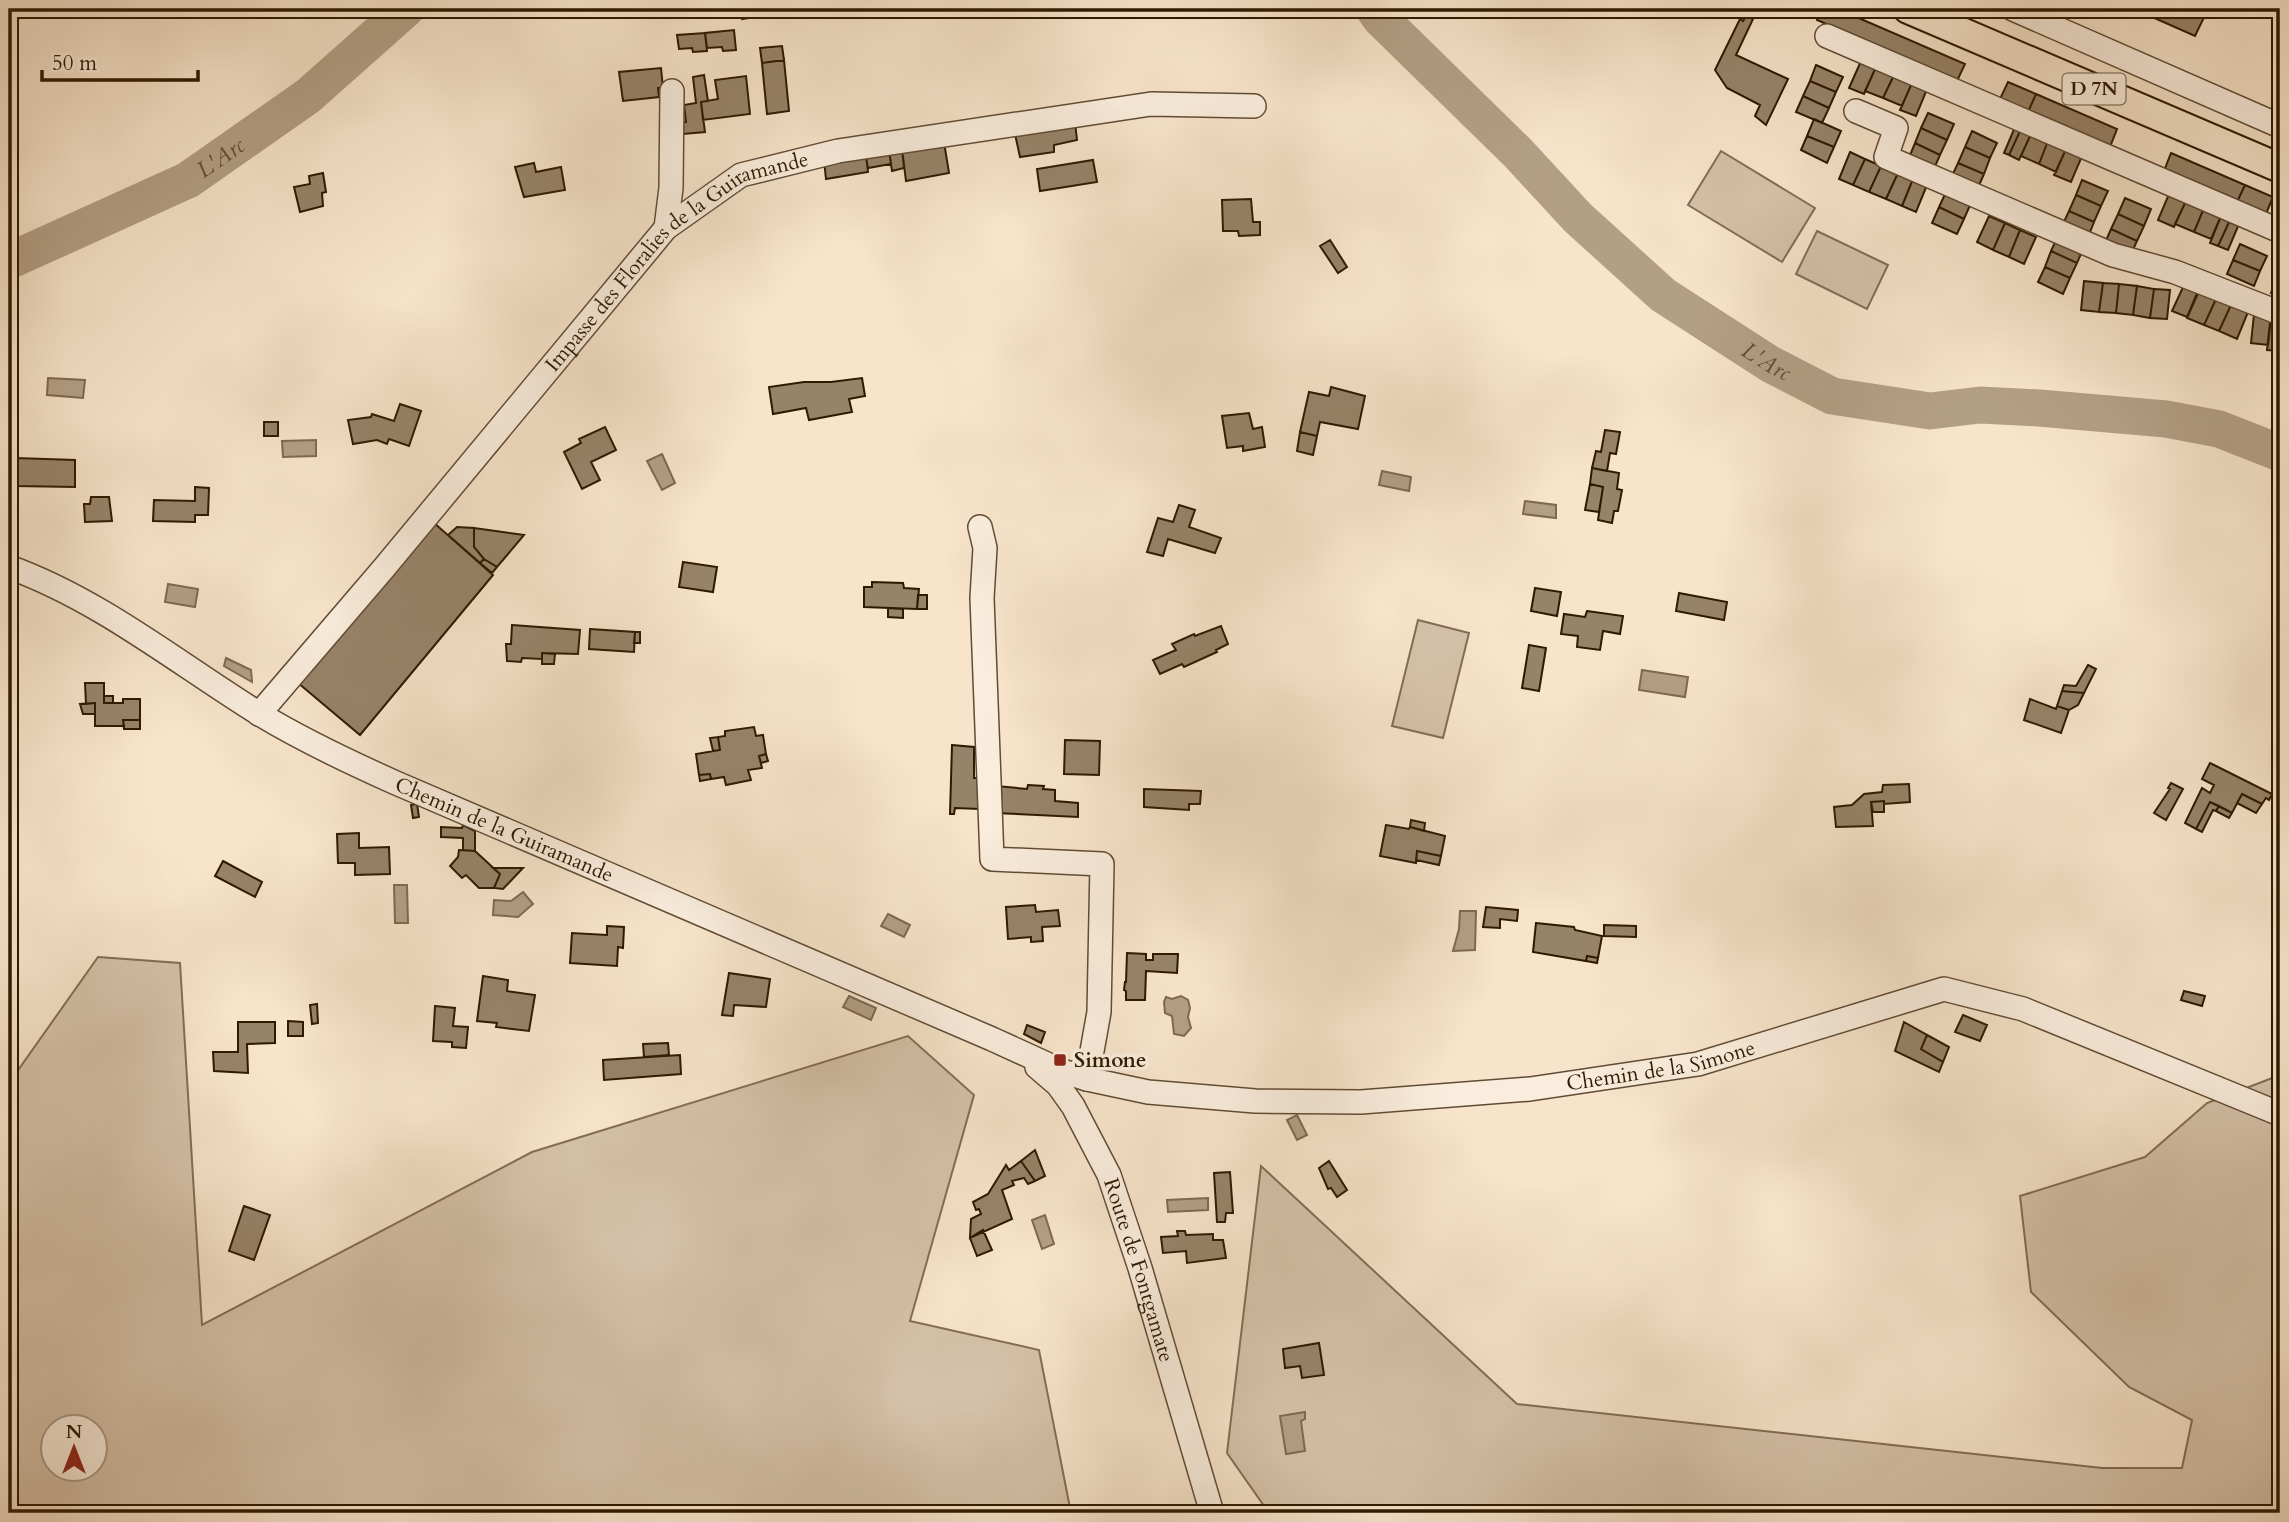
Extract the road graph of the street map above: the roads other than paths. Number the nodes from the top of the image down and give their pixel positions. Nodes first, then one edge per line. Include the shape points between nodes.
1 (1908, 9) edge
2 (2013, 9) edge
3 (1828, 36) dead end
4 (672, 91) dead end
5 (1254, 106) dead end
6 (1856, 111) dead end
7 (2280, 127) edge
8 (2280, 168) edge
9 (666, 228) junction
10 (2280, 231) edge
11 (2280, 313) edge
12 (980, 527) dead end
13 (9, 567) edge
14 (259, 713) junction
15 (1019, 1052) junction
16 (1087, 1079) junction
17 (2280, 1114) edge
18 (1212, 1513) edge

1 - 8 main road, D 7N
2 - 7 street
3 - 10 street
4 - 9 street
5 - 9 street, Impasse des Floralies de la Guiramande via 1151,104 838,151 741,175
6 - 11 street via 1896,128 1886,157 2113,255 2175,272
9 - 14 street, Impasse des Floralies de la Guiramande
12 - 16 street via 985,548 982,598 992,859 1102,864 1099,1012
13 - 14 street, Chemin de la Guiramande via 76,597
14 - 15 street, Chemin de la Guiramande via 396,783
15 - 16 street, Chemin de la Simone
15 - 18 street, Route de Fontgamate via 1058,1086 1073,1106 1109,1175
16 - 17 street, Chemin de la Simone via 1148,1092 1255,1101 1361,1102 1530,1088 1698,1064 1944,989 2023,1009

